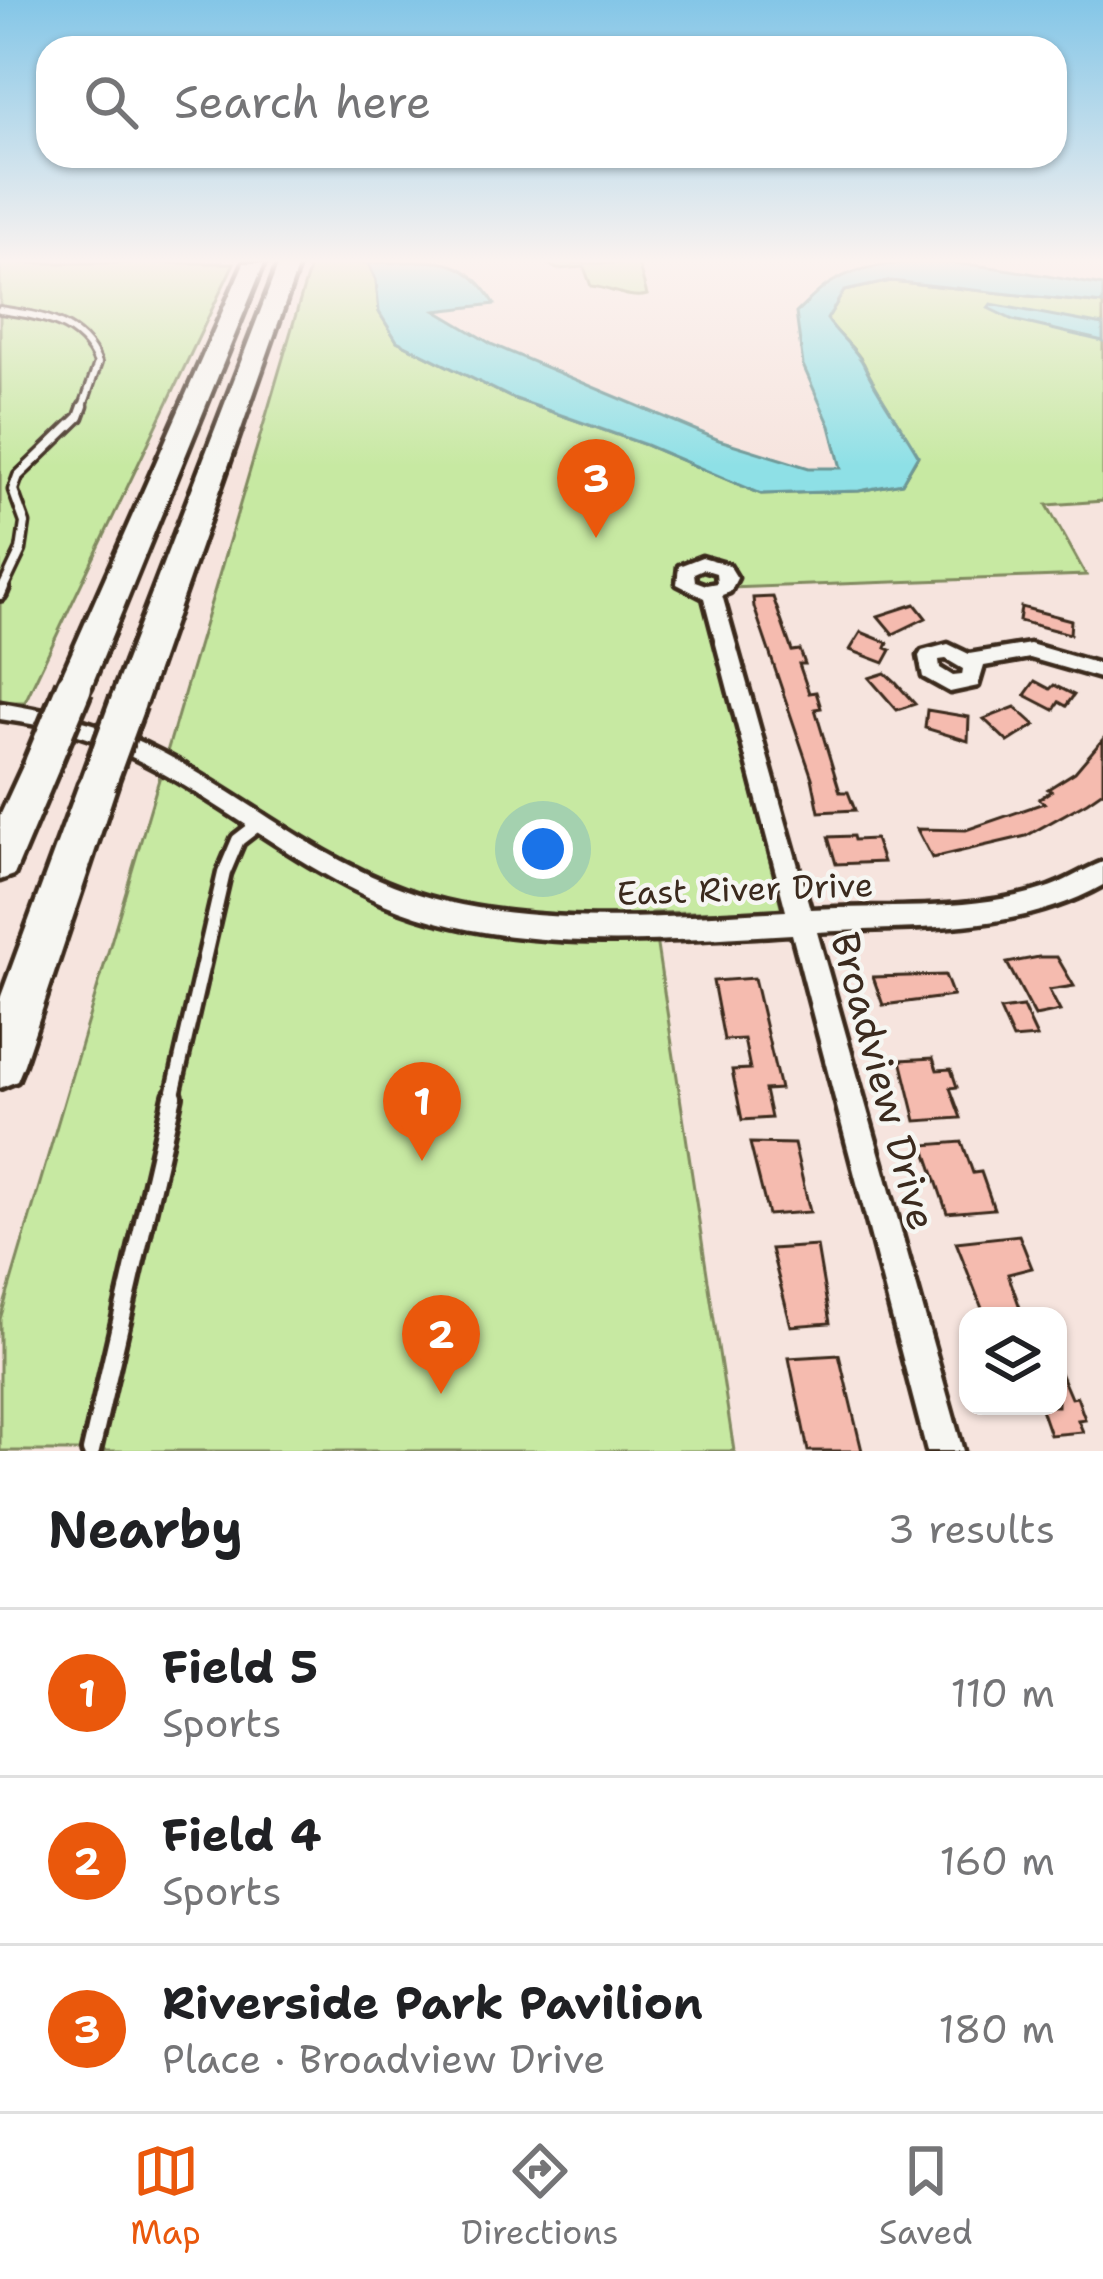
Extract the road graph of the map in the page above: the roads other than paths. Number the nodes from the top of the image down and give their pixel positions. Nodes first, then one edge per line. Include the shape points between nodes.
1 (72, 331) edge
2 (225, 331) edge
3 (264, 331) edge
4 (712, 592) dead end
5 (0, 594) edge
6 (970, 661) dead end
7 (1103, 672) edge
8 (0, 711) edge
9 (260, 823) junction
10 (0, 862) edge
11 (1103, 873) edge
12 (799, 922) junction
13 (0, 1064) edge
14 (91, 1451) edge
15 (945, 1451) edge

1 - 5 lane via 98,363 79,417 18,476 21,550
2 - 10 highway, bridge
3 - 13 highway, bridge
4 - 12 street, Broadview Drive
6 - 7 street via 1030,651
8 - 9 street, East River Drive via 95,728
9 - 12 street, East River Drive via 394,897 502,922
9 - 14 lane via 238,840 224,873
11 - 12 street, East River Drive via 1014,907
12 - 15 street, Broadview Drive

